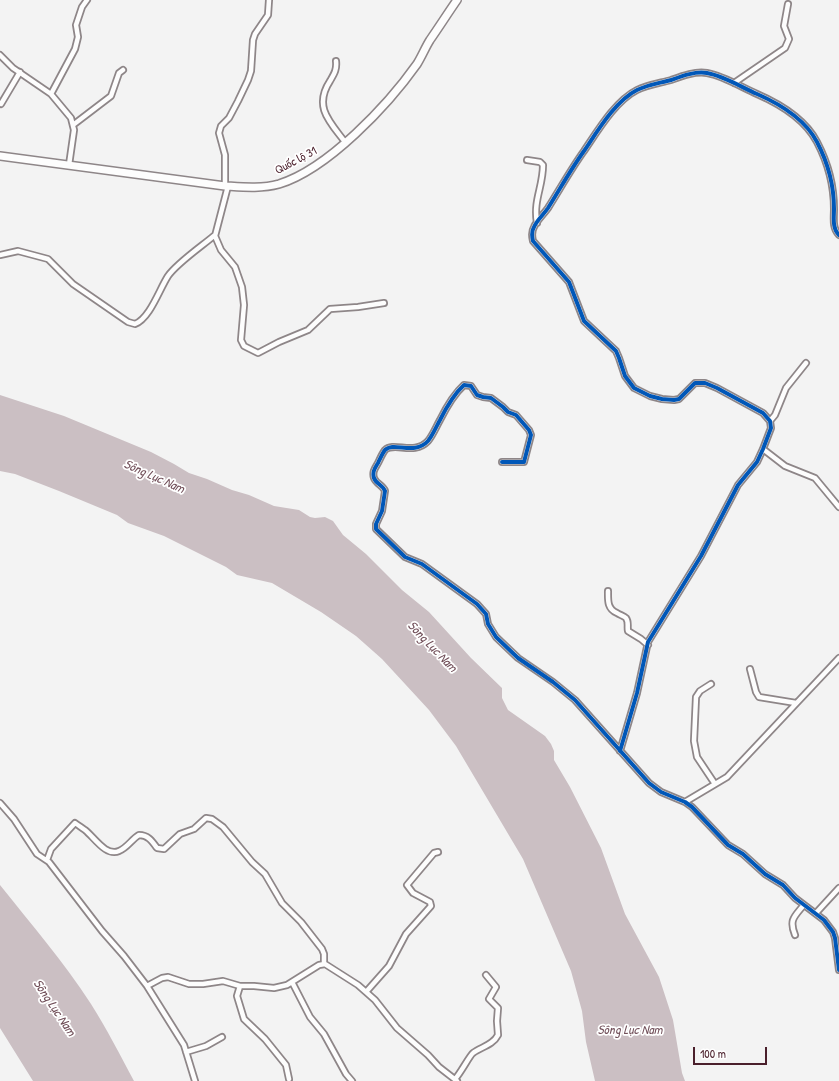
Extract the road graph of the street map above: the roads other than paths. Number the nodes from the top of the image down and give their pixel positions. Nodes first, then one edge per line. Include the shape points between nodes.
1 (87, 0) edge
2 (269, 0) edge
3 (458, 0) edge
4 (788, 4) dead end
5 (0, 55) edge
6 (336, 61) dead end
7 (124, 70) dead end
8 (20, 72) junction
9 (734, 84) junction
10 (50, 94) junction
11 (1, 104) edge
12 (73, 125) junction
13 (345, 142) junction
14 (0, 156) edge
15 (527, 160) dead end
16 (69, 165) junction
17 (226, 186) junction
18 (537, 223) junction
19 (215, 235) junction
20 (839, 235) edge
21 (0, 255) edge
22 (384, 303) dead end
23 (806, 363) dead end
24 (770, 421) junction
25 (763, 449) junction
26 (502, 462) dead end
27 (839, 507) edge
28 (608, 591) dead end
29 (648, 645) junction
30 (839, 658) edge
31 (750, 669) dead end
32 (711, 684) dead end
33 (796, 703) junction
34 (620, 751) junction
35 (715, 784) junction
36 (685, 802) junction
37 (0, 803) edge
38 (438, 852) dead end
39 (47, 860) junction
40 (839, 888) edge
41 (803, 906) junction
42 (816, 913) junction
43 (795, 935) dead end
44 (324, 964) junction
45 (839, 970) edge
46 (486, 975) dead end
47 (292, 982) junction
48 (146, 986) junction
49 (240, 986) junction
50 (366, 992) junction
51 (222, 1037) dead end
52 (186, 1052) junction
53 (289, 1079) dead end
54 (456, 1080) edge
55 (195, 1081) edge
56 (352, 1081) edge

1 - 10 street via 76,24 78,38 75,49
2 - 17 street via 268,15 253,40 248,80 219,133 225,155
3 - 13 highway, Quốc lộ 31 via 396,91
4 - 9 street via 784,26 789,39 785,48
5 - 8 street
6 - 13 street via 337,68 324,91 322,106 326,116
7 - 12 street via 119,73 111,96
8 - 10 street
8 - 11 street
9 - 18 street via 707,73 698,73 642,88 630,95 607,119
9 - 20 street via 780,105 813,136 822,153 834,191 834,228
10 - 12 street via 66,111
12 - 16 street
13 - 17 highway, Quốc lộ 31 via 316,165 279,184 250,188
14 - 16 highway, Quốc lộ 31
15 - 18 street via 543,165 535,208
16 - 17 highway, Quốc lộ 31
17 - 19 street
18 - 24 street via 532,231 533,242 569,282 584,321 616,351 625,376 634,388 650,396 674,400 679,399 695,383 704,383 764,413
19 - 21 street via 172,271 147,312 135,324 128,322 75,286 46,258 18,251
19 - 22 street via 218,246 235,267 242,287 244,305 241,340 244,346 258,353 308,330 330,310
23 - 24 street via 789,384
24 - 25 street
25 - 27 street via 785,466 814,478
25 - 29 street via 757,462 738,485 708,545
26 - 34 street via 524,462 531,435 529,430 516,415 508,412 503,406 491,398 480,396 471,386 464,385 426,443 415,448 393,446 386,450 373,472 374,478 385,491 376,529 405,557 422,564 477,604 486,614 488,624 496,637 518,658 575,700
28 - 29 street via 610,608 625,617 628,631
29 - 34 street
30 - 33 street
31 - 33 street via 759,697
32 - 35 street via 696,697 694,741 697,757
33 - 35 street via 733,771
34 - 36 street via 653,786 670,797
35 - 36 street
36 - 41 street via 728,845 783,885
37 - 39 street via 34,850
38 - 50 street via 434,853 407,885 412,893 430,902 431,906 406,934 389,966
39 - 44 street via 51,848 75,823 108,850 115,852 139,835 145,835 157,848 164,849 180,834 194,829 206,818 212,819 223,826 265,874 282,903 324,951
39 - 48 street
40 - 42 street
41 - 42 street
41 - 43 street via 793,918 792,928
42 - 45 street via 836,938
44 - 47 street
44 - 50 street
46 - 54 street via 496,987 489,999 498,1008 498,1035 492,1042 471,1054
47 - 49 street via 274,988
47 - 56 street via 310,1017 324,1034
48 - 49 street via 168,977 189,984 222,981
48 - 52 street
49 - 53 street via 237,996 244,1019 265,1039 286,1065
50 - 54 street via 397,1028
51 - 52 street via 206,1046
52 - 55 street

